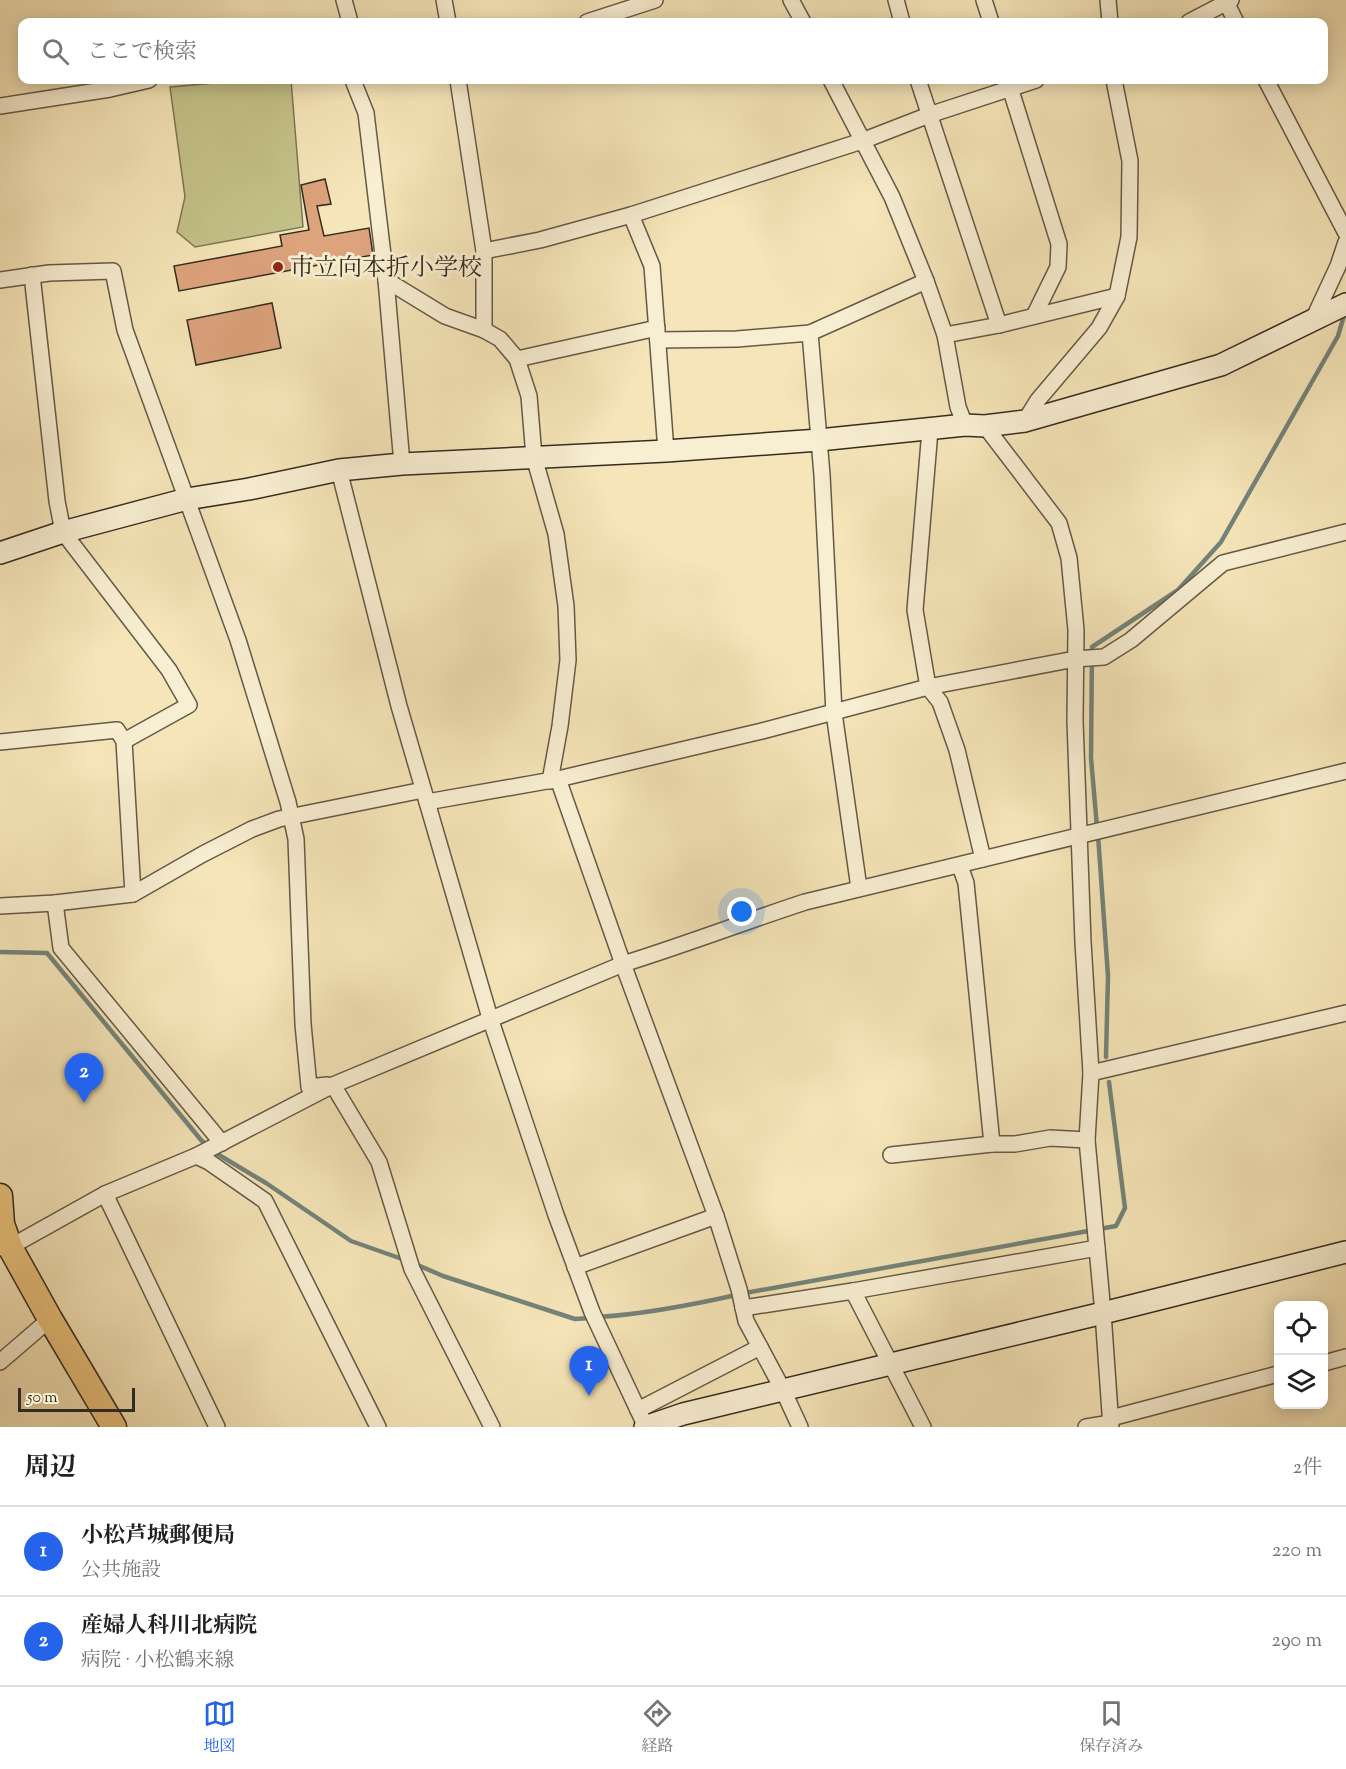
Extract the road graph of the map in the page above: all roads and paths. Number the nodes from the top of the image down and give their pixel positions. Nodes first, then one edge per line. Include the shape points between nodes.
1 (344, 0) edge
2 (444, 0) edge
3 (655, 0) edge
4 (791, 0) edge
5 (896, 0) edge
6 (984, 0) edge
7 (1108, 0) edge
8 (1227, 1) edge
9 (349, 18) edge
10 (447, 18) edge
11 (599, 18) edge
12 (800, 18) edge
13 (901, 18) edge
14 (990, 18) edge
15 (1110, 18) edge
16 (1196, 18) edge
17 (1234, 18) edge
18 (132, 84) edge
19 (354, 84) edge
20 (459, 84) edge
21 (833, 84) edge
22 (919, 84) edge
23 (1009, 84) edge
24 (1115, 84) edge
25 (1268, 84) edge
26 (0, 106) edge
27 (929, 115) junction
28 (862, 141) junction
29 (631, 214) junction
30 (1346, 233) edge
31 (1346, 242) edge
32 (484, 251) junction
33 (32, 275) junction
34 (0, 280) edge
35 (386, 280) junction
36 (926, 281) junction
37 (1117, 296) junction
38 (1340, 307) edge
39 (1034, 316) junction
40 (1312, 322) junction
41 (999, 326) junction
42 (483, 330) junction
43 (810, 333) junction
44 (657, 334) junction
45 (945, 335) junction
46 (517, 359) junction
47 (1025, 421) junction
48 (975, 425) junction
49 (930, 430) junction
50 (819, 440) junction
51 (666, 451) junction
52 (534, 457) junction
53 (402, 464) junction
54 (339, 470) junction
55 (187, 499) junction
56 (63, 532) junction
57 (1346, 532) edge
58 (0, 553) edge
59 (1079, 660) junction
60 (928, 687) junction
61 (834, 712) junction
62 (124, 741) junction
63 (0, 742) edge
64 (1346, 771) edge
65 (554, 780) junction
66 (425, 796) junction
67 (291, 816) junction
68 (1084, 834) junction
69 (983, 859) junction
70 (960, 866) junction
71 (859, 888) junction
72 (133, 894) junction
73 (55, 903) junction
74 (0, 906) edge
75 (623, 964) junction
76 (1346, 1014) edge
77 (490, 1018) junction
78 (1091, 1073) junction
79 (333, 1085) junction
80 (1087, 1140) junction
81 (220, 1144) junction
82 (992, 1144) junction
83 (200, 1154) junction
84 (891, 1155) dead end
85 (105, 1194) junction
86 (0, 1196) edge
87 (716, 1216) junction
88 (1097, 1245) junction
89 (5, 1248) edge
90 (1346, 1252) edge
91 (575, 1267) junction
92 (853, 1291) junction
93 (741, 1300) junction
94 (1103, 1314) junction
95 (50, 1319) junction
96 (760, 1347) junction
97 (1346, 1357) edge
98 (0, 1362) edge
99 (1328, 1362) edge
100 (891, 1364) junction
101 (1274, 1375) edge
102 (783, 1390) junction
103 (643, 1423) edge
104 (1111, 1423) edge
105 (114, 1427) edge
106 (217, 1427) edge
107 (378, 1427) edge
108 (492, 1427) edge
109 (800, 1427) edge
110 (924, 1427) edge
111 (1086, 1427) edge

1 - 9 street
2 - 10 street
3 - 11 street
4 - 12 street
5 - 13 street
6 - 14 street
7 - 15 street
8 - 16 street
8 - 17 street
18 - 26 street
19 - 35 street via 366,113
20 - 32 street
21 - 28 street
22 - 27 street
23 - 27 street
23 - 39 street via 1059,244 1059,267
24 - 37 street via 1130,161 1129,237
25 - 30 street
27 - 28 street
27 - 41 street
28 - 29 street
28 - 36 street via 892,197
29 - 32 street via 540,240
29 - 44 street via 652,267
31 - 40 street
32 - 42 street
33 - 34 street
33 - 55 street via 112,272 125,330
33 - 56 street
35 - 42 street via 445,316
35 - 53 street
36 - 43 street
36 - 45 street
37 - 39 street
37 - 47 street via 1099,328
38 - 40 street
39 - 41 street
40 - 47 street via 1221,365
41 - 45 street
42 - 46 street via 500,339
43 - 44 street via 737,339
43 - 50 street
44 - 46 street
44 - 51 street
45 - 48 street via 958,407
46 - 52 street via 529,396
47 - 48 street
48 - 49 street
48 - 59 street via 1059,524 1069,558
49 - 50 street
49 - 60 street via 915,610
50 - 51 street
50 - 61 street
51 - 52 street
52 - 53 street
52 - 65 street via 555,534 566,606 567,660
53 - 54 street
54 - 55 street
54 - 66 street
55 - 56 street
55 - 67 street via 238,640
56 - 58 street
56 - 62 street via 169,670 189,705
57 - 59 street via 1223,563 1131,640 1104,657
59 - 60 street
59 - 68 street via 1075,721
60 - 61 street
60 - 69 street via 940,702 957,750
61 - 65 street
61 - 71 street
62 - 63 street via 117,730
62 - 72 street
64 - 68 street
65 - 66 street
65 - 75 street
66 - 67 street
66 - 77 street
67 - 72 street via 252,829
67 - 79 street via 296,839 309,1087
68 - 69 street
68 - 78 street
69 - 70 street
70 - 71 street
70 - 82 street via 966,883
71 - 75 street via 805,902
72 - 73 street
73 - 74 street
73 - 81 street via 61,948
75 - 77 street
75 - 87 street
76 - 78 street
77 - 79 street
77 - 91 street
78 - 80 street
79 - 81 street
79 - 108 street via 379,1162 412,1269
80 - 82 street via 1050,1138
80 - 88 street
81 - 83 street
82 - 84 street
83 - 85 street
83 - 107 street via 265,1201
85 - 89 street
85 - 106 street
86 - 89 main road
87 - 91 street
87 - 93 street
88 - 92 street
88 - 94 street
89 - 95 main road
90 - 94 street
91 - 103 street
92 - 93 street
92 - 100 street
93 - 96 street via 746,1321
94 - 100 street
94 - 104 street
95 - 98 street
95 - 105 main road
96 - 102 street
96 - 103 street
97 - 99 street
100 - 102 street
100 - 110 street
101 - 104 street
102 - 103 street
102 - 109 street
104 - 111 street

